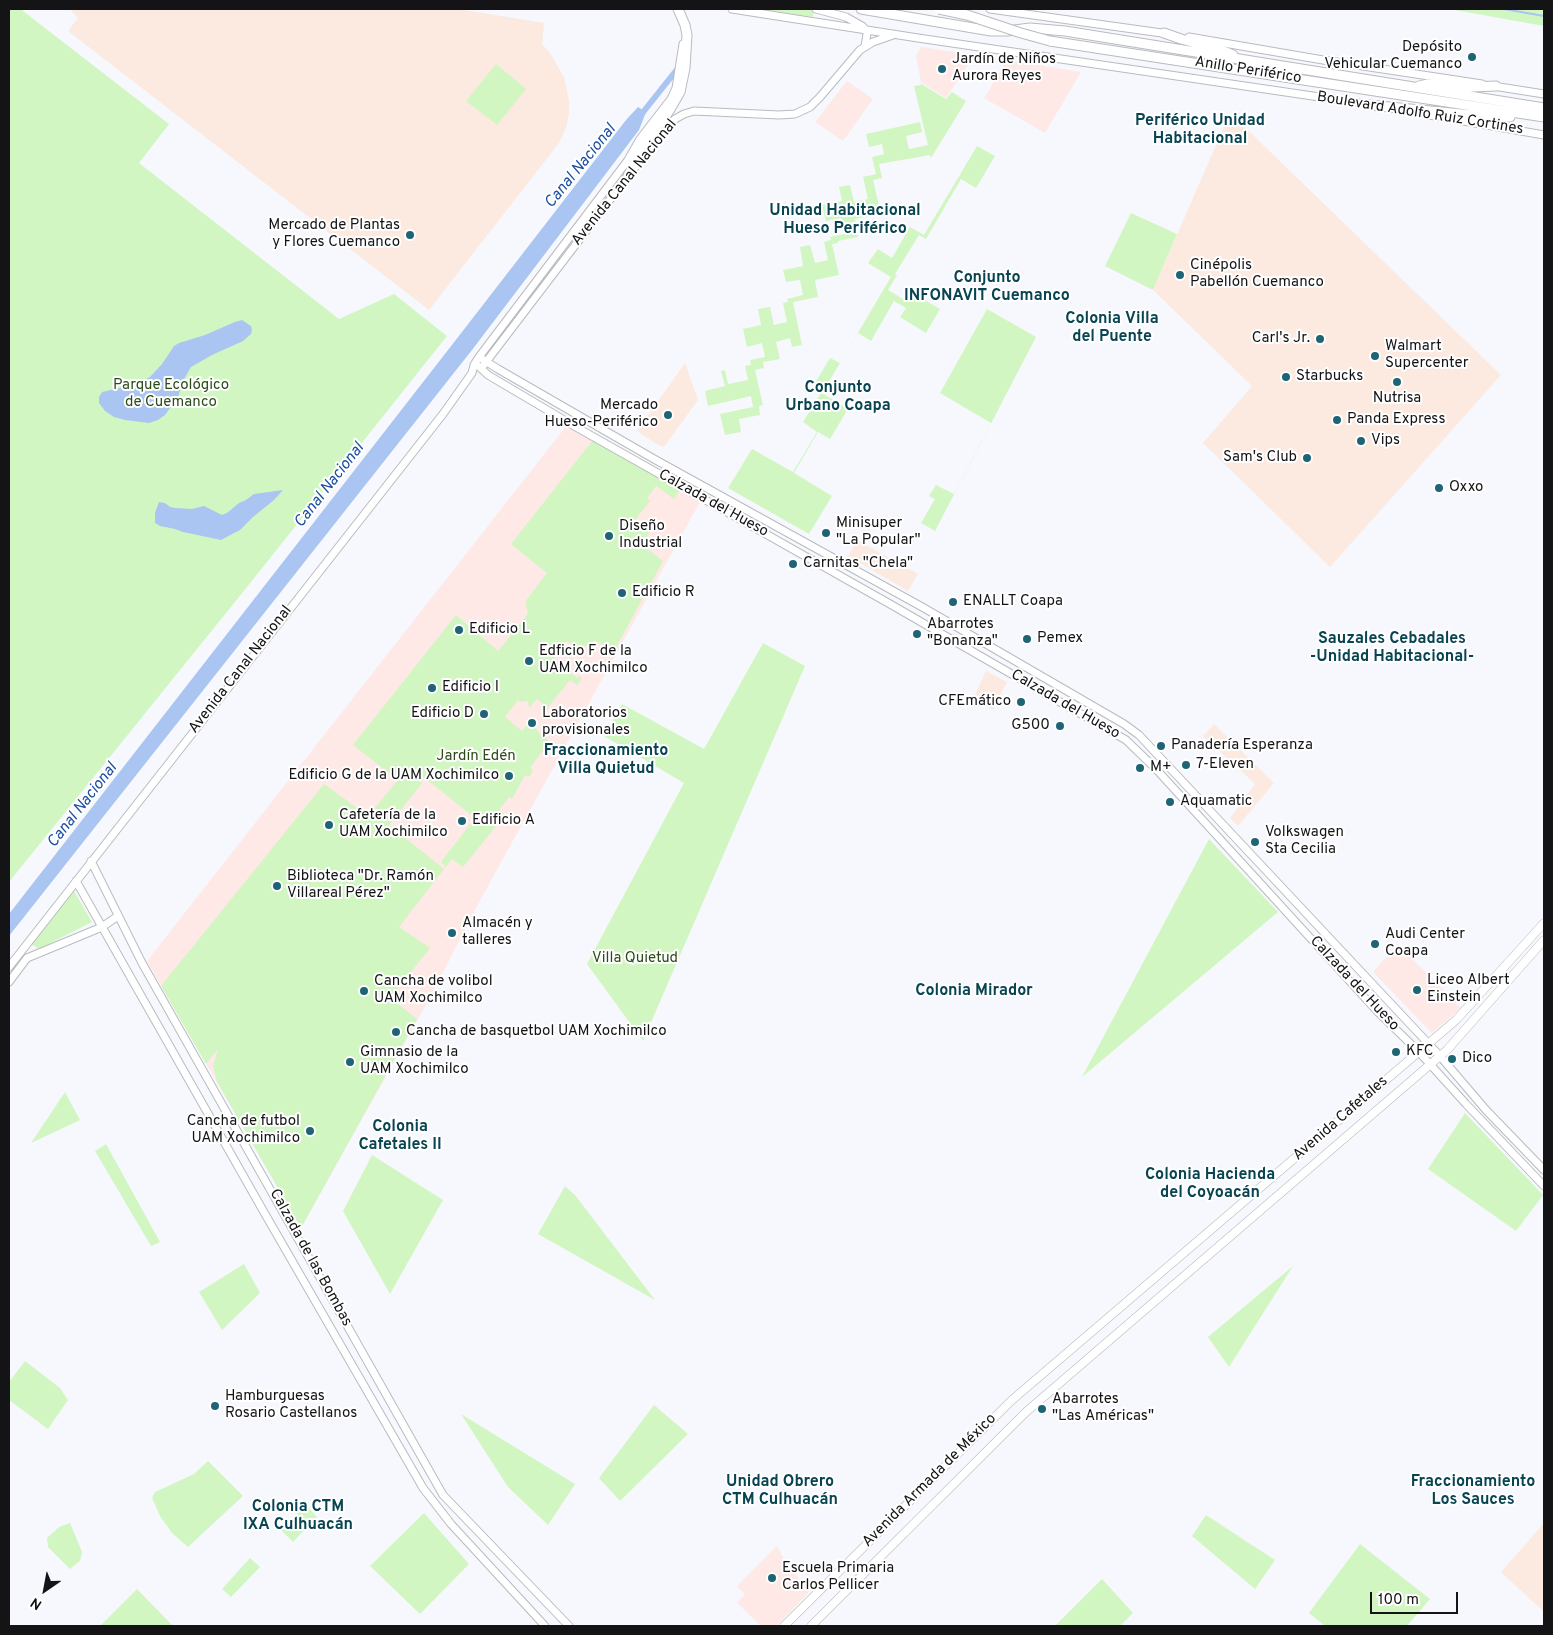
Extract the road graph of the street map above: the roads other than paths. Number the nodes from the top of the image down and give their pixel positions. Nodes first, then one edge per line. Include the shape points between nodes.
1 (676, 9) edge
2 (732, 9) edge
3 (816, 9) edge
4 (861, 9) edge
5 (939, 9) edge
6 (990, 9) edge
7 (764, 11) edge
8 (866, 30) junction
9 (1164, 33) junction
10 (896, 35) junction
11 (865, 46) junction
12 (1242, 60) junction
13 (1496, 86) junction
14 (1416, 88) junction
15 (1544, 94) edge
16 (1370, 105) junction
17 (1543, 114) edge
18 (1544, 135) edge
19 (628, 176) junction
20 (496, 349) junction
21 (477, 360) junction
22 (483, 366) junction
23 (498, 369) junction
24 (472, 373) junction
25 (91, 862) junction
26 (76, 882) junction
27 (118, 916) junction
28 (1544, 923) edge
29 (102, 927) junction
30 (1544, 940) edge
31 (9, 967) edge
32 (9, 982) edge
33 (1428, 1044) junction
34 (1419, 1052) junction
35 (1440, 1056) junction
36 (1431, 1064) junction
37 (1544, 1170) edge
38 (1544, 1186) edge
39 (1012, 1400) joint
40 (1026, 1412) joint
41 (461, 1515) junction
42 (452, 1524) junction
43 (545, 1626) edge
44 (569, 1626) edge
45 (784, 1626) edge
46 (810, 1626) edge

1 - 19 highway via 687,35 680,92 646,142
1 - 21 main road, Avenida Canal Nacional via 684,32 674,94
2 - 7 main road, Boulevard Adolfo Ruiz Cortines
3 - 8 main road via 846,17
4 - 12 highway, Anillo Periférico via 999,31 1048,29
5 - 17 highway, Anillo Periférico, bridge via 1050,41
6 - 9 main road
7 - 8 main road, Boulevard Adolfo Ruiz Cortines
8 - 10 main road, Boulevard Adolfo Ruiz Cortines
8 - 11 main road
9 - 12 highway via 1221,50
9 - 13 main road
10 - 11 main road, Avenida Canal Nacional
10 - 16 main road, Boulevard Adolfo Ruiz Cortines
11 - 19 main road, Avenida Canal Nacional via 810,107 795,114 694,111 680,116 668,126
12 - 14 highway, Anillo Periférico
13 - 14 highway via 1428,84
13 - 15 main road
14 - 17 highway, Anillo Periférico
16 - 17 highway via 1482,116
16 - 18 main road, Boulevard Adolfo Ruiz Cortines
19 - 20 main road, Avenida Canal Nacional
20 - 22 main road, Avenida Canal Nacional
20 - 23 main road via 494,360
21 - 22 main road, Calzada del Hueso
21 - 24 main road, Avenida Canal Nacional
22 - 23 main road, Calzada del Hueso
22 - 24 main road, Avenida Canal Nacional
22 - 34 main road, Calzada del Hueso via 488,375 576,427 1126,740
23 - 33 main road, Calzada del Hueso via 884,585 1124,724 1150,747
24 - 25 main road, Avenida Canal Nacional
25 - 26 main road, Avenida Canal Nacional
25 - 27 main road, Calzada de las Bombas
26 - 29 main road, Calzada de las Bombas
26 - 31 main road, Avenida Canal Nacional
27 - 29 main road
27 - 41 main road, Calzada de las Bombas via 443,1495
28 - 33 main road, Avenida Cafetales via 1472,1003
29 - 32 main road via 27,958
29 - 42 main road, Calzada de las Bombas via 423,1488
30 - 35 main road, Avenida Cafetales
33 - 34 main road, Avenida Cafetales
33 - 35 main road, Calzada del Hueso
34 - 36 main road, Calzada del Hueso
34 - 39 main road, Avenida Cafetales
35 - 36 main road, Avenida Cafetales
35 - 37 main road, Calzada del Hueso
36 - 38 main road, Calzada del Hueso
36 - 40 main road, Avenida Cafetales
39 - 45 main road, Avenida Armada de México
40 - 46 main road, Avenida Armada de México
41 - 42 main road
41 - 44 main road, Calzada de las Bombas
42 - 43 main road, Calzada de las Bombas

